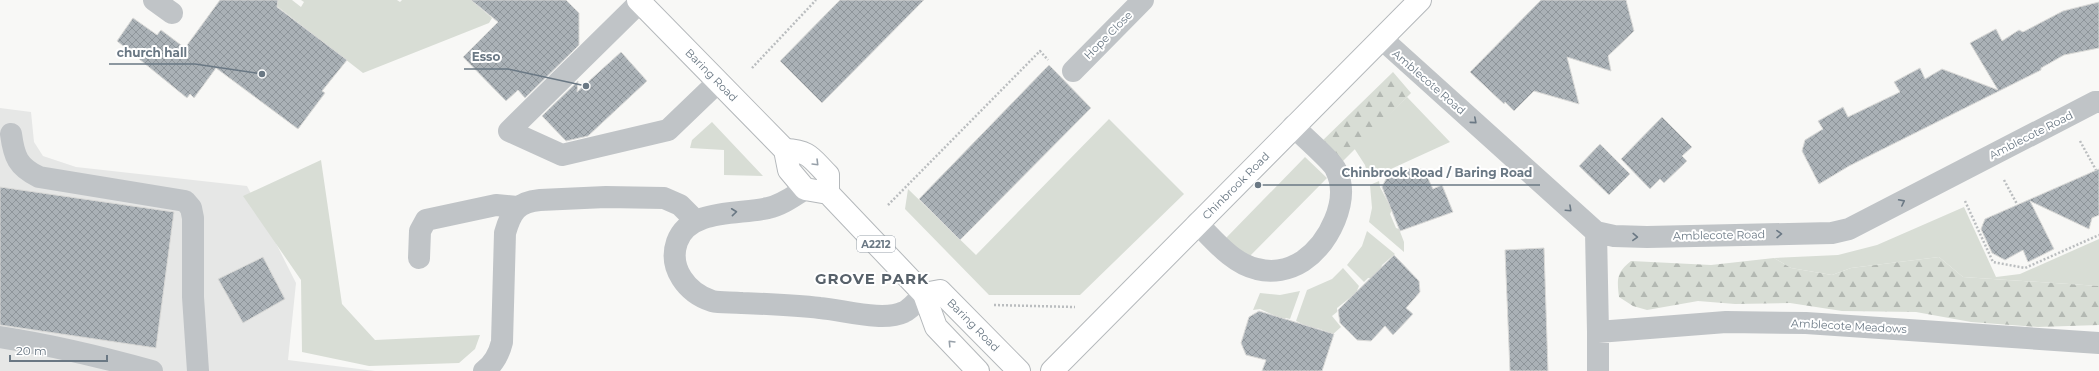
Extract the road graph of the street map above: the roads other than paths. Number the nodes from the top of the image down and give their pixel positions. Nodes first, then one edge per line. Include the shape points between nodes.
1 (154, 0) edge
2 (1143, 0) edge
3 (1420, 0) edge
4 (639, 1) edge
5 (172, 13) dead end
6 (1382, 39) junction
7 (1063, 68) road end
8 (718, 82) junction
9 (2097, 102) edge
10 (1294, 126) junction
11 (11, 134) dead end
12 (785, 150) junction
13 (806, 189) junction
14 (828, 193) junction
15 (517, 207) junction
16 (696, 221) junction
17 (1198, 223) junction
18 (1596, 232) junction
19 (419, 258) dead end
20 (924, 294) junction
21 (1598, 332) junction
22 (0, 337) edge
23 (2099, 343) edge
24 (152, 371) edge
25 (198, 371) edge
26 (484, 371) edge
27 (978, 371) edge
28 (1019, 371) edge
29 (1052, 371) edge
30 (1598, 371) edge

1 - 5 street
2 - 7 street, Hope Close
3 - 6 main road, Chinbrook Road
4 - 8 main road, Baring Road
4 - 8 street via 509,130 562,155 668,130
6 - 10 main road, Chinbrook Road
6 -> 18 street, Amblecote Road
8 - 12 main road, Baring Road
18 -> 9 street, Amblecote Road via 1614,236 1647,237 1832,233 1849,229
10 - 17 main road, Chinbrook Road
10 - 17 street via 1336,169 1340,184 1336,218 1318,247 1303,261 1286,269 1270,272 1240,263
11 - 25 street via 14,154 20,164 28,172 39,177 185,201 191,208
12 - 13 main road via 789,170
12 -> 14 main road via 805,152 828,175
13 - 14 main road
16 -> 13 street via 723,213 768,208 786,202
14 - 20 main road, Baring Road / A2212
15 - 16 street via 535,200 664,198 680,205
15 - 19 street via 496,205 426,220 420,231
15 - 26 street via 505,233 502,342 499,354
16 - 20 street via 684,231 677,242 674,256 676,270 696,293 712,301 820,308 885,316 905,312
17 - 29 main road, Chinbrook Road
18 - 21 street
27 -> 20 main road, Baring Road / A2212 via 936,327
20 - 28 main road, Baring Road via 940,291
21 - 23 street, Amblecote Meadows via 1726,322 1806,323
21 - 30 street
22 - 24 street via 99,357

